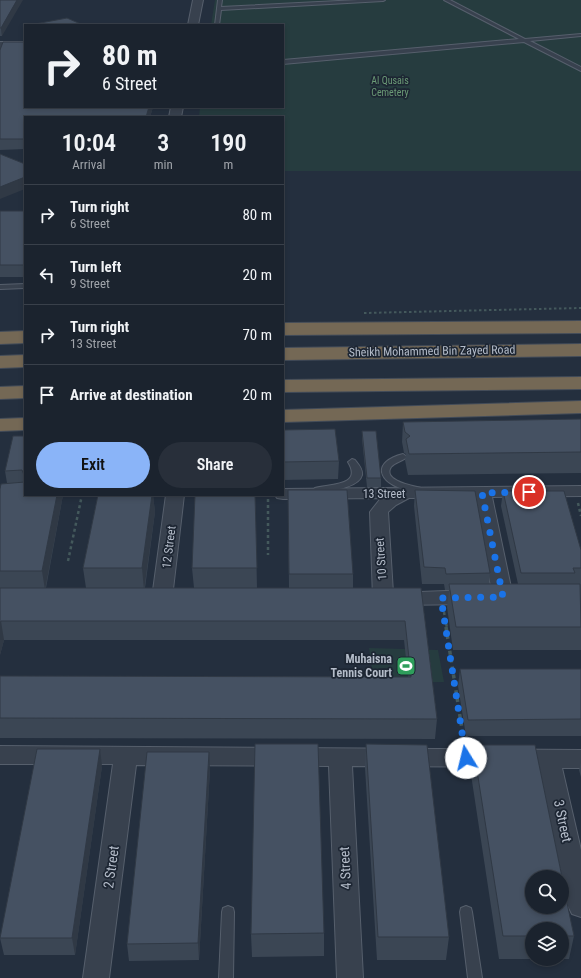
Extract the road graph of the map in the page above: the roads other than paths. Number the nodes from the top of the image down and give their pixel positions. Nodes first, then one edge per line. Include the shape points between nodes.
1 (198, 0) edge
2 (220, 0) edge
3 (383, 0) edge
4 (446, 0) edge
5 (219, 9) junction
6 (193, 24) edge
7 (217, 24) edge
8 (581, 35) edge
9 (524, 40) junction
10 (0, 45) edge
11 (24, 45) edge
12 (284, 62) edge
13 (581, 69) edge
14 (24, 286) edge
15 (0, 287) edge
16 (581, 327) edge
17 (0, 329) edge
18 (24, 329) edge
19 (284, 329) edge
20 (24, 337) edge
21 (0, 338) edge
22 (581, 350) edge
23 (284, 354) edge
24 (24, 361) edge
25 (0, 362) edge
26 (581, 383) edge
27 (284, 386) edge
28 (24, 392) edge
29 (0, 393) edge
30 (581, 407) edge
31 (284, 416) edge
32 (24, 424) edge
33 (0, 425) edge
34 (403, 457) dead end
35 (352, 462) dead end
36 (581, 491) edge
37 (482, 493) junction
38 (286, 494) edge
39 (352, 494) junction
40 (403, 494) junction
41 (431, 494) junction
42 (175, 496) edge
43 (378, 520) junction
44 (162, 598) edge
45 (0, 755) edge
46 (126, 756) junction
47 (340, 757) junction
48 (550, 759) junction
49 (581, 759) edge
50 (581, 906) edge
51 (228, 912) dead end
52 (466, 912) dead end
53 (96, 978) edge
54 (226, 978) edge
55 (350, 978) edge
56 (475, 978) edge

1 - 6 street
2 - 5 lane
3 - 5 lane
4 - 9 lane
5 - 7 lane
8 - 9 lane
9 - 12 lane
9 - 13 lane
10 - 11 street
14 - 15 lane
16 - 19 highway
17 - 18 highway
20 - 21 highway
22 - 23 highway, Sheikh Mohammed Bin Zayed Road
24 - 25 highway
26 - 27 highway
28 - 29 highway
30 - 31 highway
32 - 33 highway
34 - 41 lane via 389,463 386,474 390,480
35 - 38 lane via 357,473 350,483 333,488
36 - 37 street, 13 Street
37 - 41 street, 13 Street
37 - 43 street, 10 Street via 511,597 375,598
38 - 39 street, 13 Street
39 - 40 street, 13 Street
39 - 43 street, 10 Street via 369,505
40 - 41 street, 13 Street
40 - 43 street, 10 Street via 384,504
42 - 44 street, 12 Street
45 - 46 street
46 - 47 street
46 - 53 street, 2 Street
47 - 48 street
47 - 55 street, 4 Street
48 - 49 street
48 - 50 street, 3 Street
51 - 54 lane
52 - 56 lane

